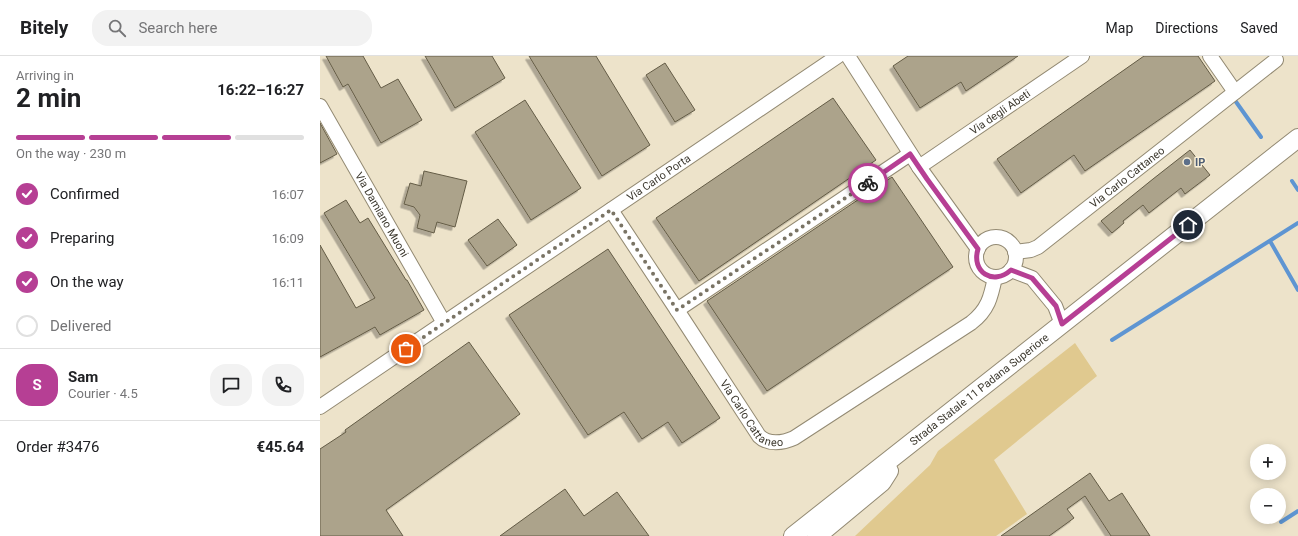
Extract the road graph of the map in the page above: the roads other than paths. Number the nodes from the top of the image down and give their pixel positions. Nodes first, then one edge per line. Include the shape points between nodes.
1 (838, 56) edge
2 (848, 56) edge
3 (1082, 56) edge
4 (1210, 56) edge
5 (1276, 60) dead end
6 (1235, 92) junction
7 (320, 106) edge
8 (1298, 138) edge
9 (910, 154) junction
10 (919, 167) junction
11 (611, 210) junction
12 (978, 249) junction
13 (1015, 252) junction
14 (1011, 270) junction
15 (995, 277) junction
16 (677, 310) junction
17 (444, 323) junction
18 (1062, 324) junction
19 (320, 407) edge
20 (907, 446) junction
21 (793, 536) edge
22 (817, 536) edge

1 - 11 street, Via Carlo Porta
2 - 9 street
3 - 10 street, Via degli Abeti
4 - 6 street
5 - 6 street, Via Carlo Cattaneo
6 - 13 street, Via Carlo Cattaneo via 1038,247
7 - 17 street, Via Damiano Muoni
8 - 18 main road, Strada Statale 11 Padana Superiore
9 - 10 street
9 - 16 street
10 - 12 street
11 - 16 street, Via Carlo Cattaneo
11 - 17 street, Via Carlo Porta
12 - 13 street via 986,240 998,238 1009,242
12 - 15 street via 976,260 980,270
13 - 14 street
14 - 15 street
14 - 18 street via 1032,278 1056,306
15 - 16 street, Via Carlo Cattaneo via 987,306 978,318 794,438 781,442 768,442 759,436
17 - 19 street, Via Carlo Porta
18 - 20 main road, Strada Statale 11 Padana Superiore
20 - 21 main road, Strada Statale 11 Padana Superiore
20 - 22 main road via 882,482

